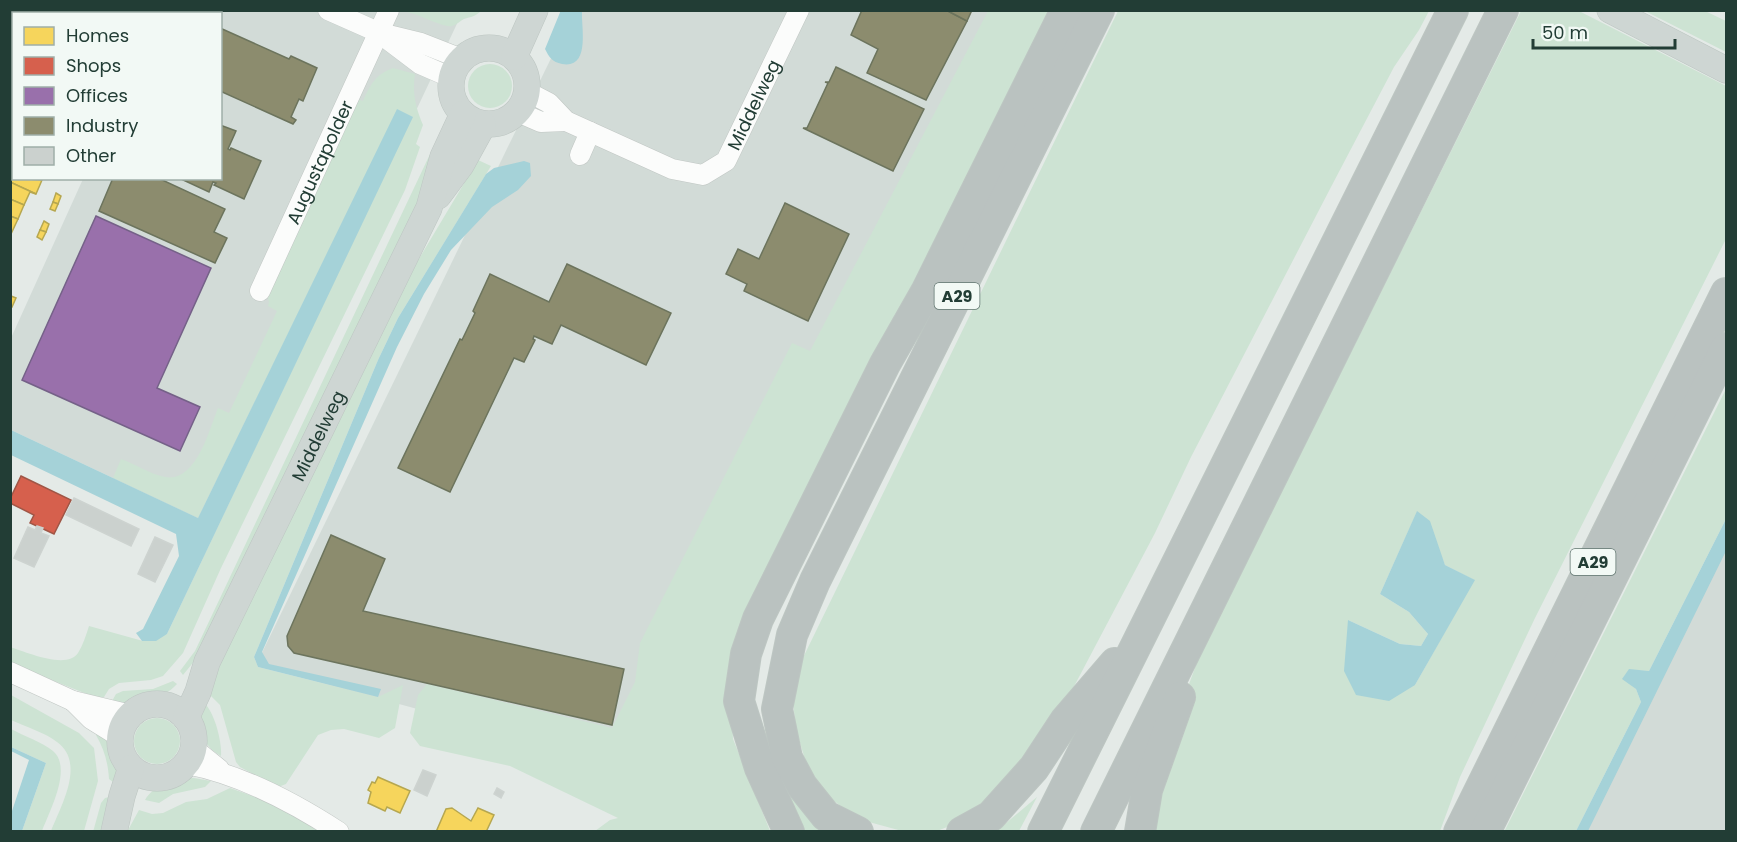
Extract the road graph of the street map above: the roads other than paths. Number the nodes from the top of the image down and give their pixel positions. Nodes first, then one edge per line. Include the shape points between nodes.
1 (328, 10) edge
2 (389, 10) edge
3 (516, 10) edge
4 (535, 10) edge
5 (799, 10) edge
6 (1066, 10) edge
7 (1099, 10) edge
8 (1453, 10) edge
9 (1610, 10) edge
10 (1498, 19) edge
11 (380, 33) junction
12 (506, 53) junction
13 (457, 69) junction
14 (1726, 70) edge
15 (523, 102) junction
16 (473, 119) junction
17 (590, 132) junction
18 (580, 155) dead end
19 (260, 291) dead end
20 (1726, 293) edge
21 (1726, 348) edge
22 (1229, 561) junction
23 (1146, 627) junction
24 (207, 662) junction
25 (10, 672) edge
26 (163, 705) junction
27 (186, 718) junction
28 (126, 726) junction
29 (190, 756) junction
30 (142, 773) junction
31 (116, 831) edge
32 (339, 831) edge
33 (789, 831) edge
34 (858, 831) edge
35 (962, 831) edge
36 (1043, 831) edge
37 (1096, 831) edge
38 (1140, 831) edge
39 (1459, 831) edge
40 (1485, 831) edge

1 - 11 street
2 - 11 street, Augustapolder
3 - 12 main road
4 - 12 main road
5 - 17 street, Middelweg via 726,161 703,175 672,169
6 - 33 highway, A29 via 926,292 885,364 758,620 746,654 739,701 760,768
7 - 34 highway, A29 via 815,581 792,635 777,709 787,758 802,786 826,816
8 - 23 highway
9 - 14 main road
10 - 22 highway
11 - 13 street via 421,43
11 - 19 street, Augustapolder
12 - 13 main road via 485,48 472,52
12 - 15 main road via 523,67 528,79
13 - 16 main road via 451,91 455,104
15 - 16 main road via 508,120 496,124
15 - 17 street, Middelweg via 541,122 566,121
16 - 24 main road, Middelweg via 461,165 429,208
17 - 18 street
20 - 39 highway, A29
21 - 40 highway, A29
22 - 37 highway
22 - 38 highway via 1147,790
23 - 35 highway via 1065,721 1034,768 991,816
23 - 36 highway
24 - 26 main road, Middelweg
24 - 27 main road, Middelweg
25 - 28 street via 73,701 104,707
26 - 27 main road
26 - 28 main road via 146,705
27 - 29 main road via 192,730
28 - 30 main road via 122,754
29 - 30 main road via 174,774 163,777
29 - 32 street via 284,799
30 - 31 main road

